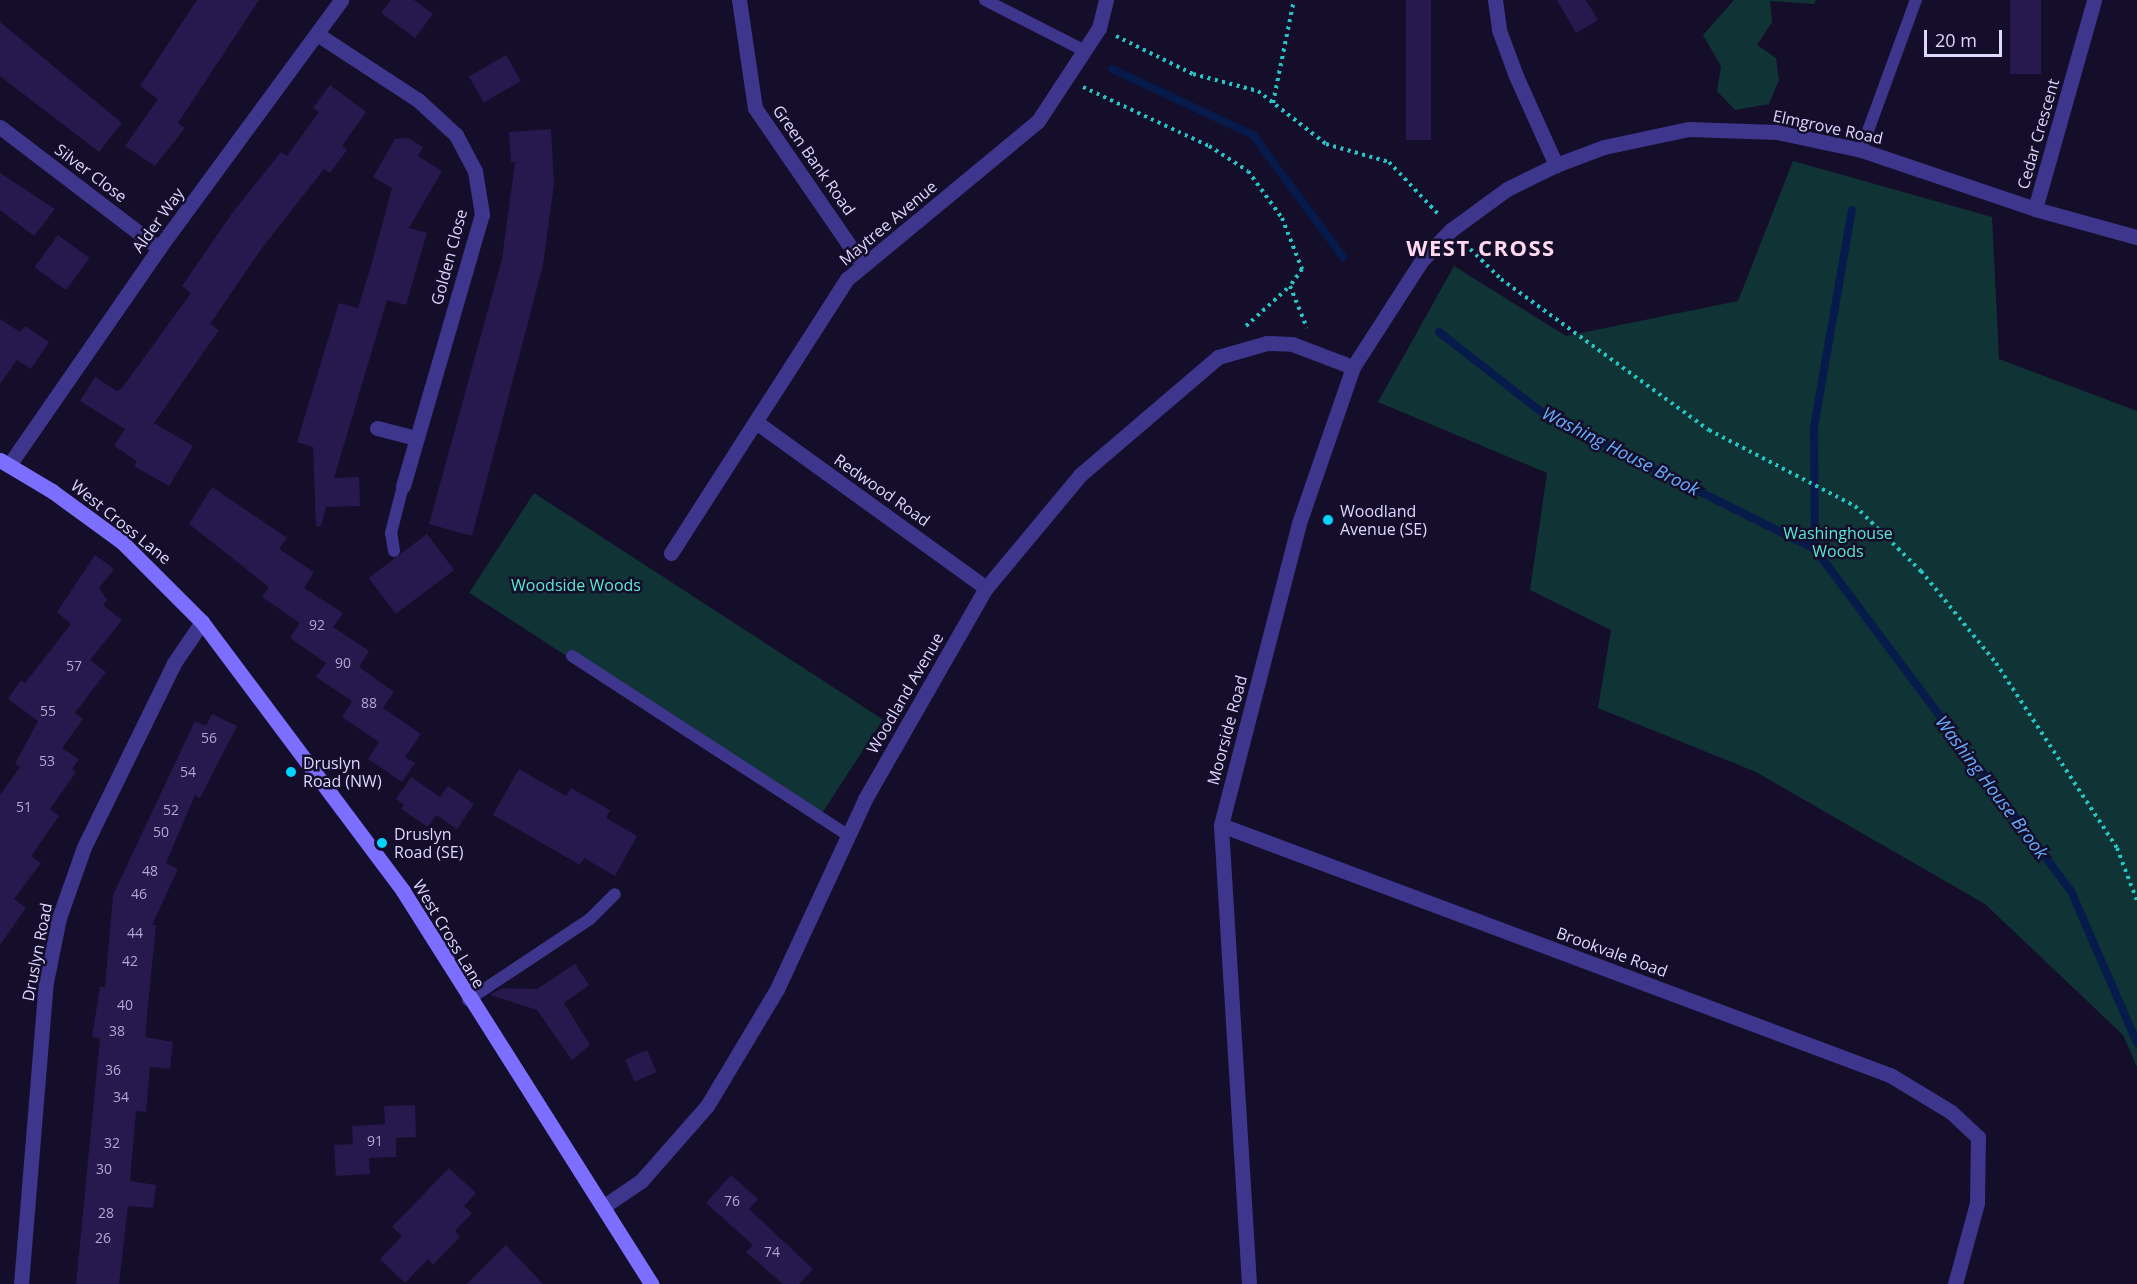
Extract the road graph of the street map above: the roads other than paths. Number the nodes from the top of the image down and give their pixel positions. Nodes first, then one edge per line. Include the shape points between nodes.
1 (341, 0) edge
2 (739, 0) edge
3 (985, 0) edge
4 (1106, 0) edge
5 (1495, 0) edge
6 (1916, 0) edge
7 (2094, 0) edge
8 (317, 34) junction
9 (1085, 51) junction
10 (0, 127) edge
11 (1861, 150) junction
12 (1556, 165) junction
13 (2035, 209) junction
14 (1451, 230) joint
15 (2137, 237) edge
16 (159, 248) junction
17 (863, 265) junction
18 (1353, 367) junction
19 (756, 422) junction
20 (377, 428) dead end
21 (416, 438) junction
22 (4, 462) edge
23 (403, 486) joint
24 (394, 551) dead end
25 (671, 554) dead end
26 (986, 588) junction
27 (202, 622) junction
28 (572, 656) dead end
29 (1221, 825) junction
30 (848, 835) junction
31 (615, 894) dead end
32 (468, 1000) junction
33 (604, 1206) junction
34 (21, 1284) edge
35 (651, 1284) edge
36 (1249, 1284) edge
37 (1955, 1284) edge

1 - 8 street, Alder Way
2 - 17 street, Green Bank Road via 755,108
3 - 9 lane
4 - 9 street, Maytree Avenue via 1099,27
5 - 12 street via 1499,30 1516,76
6 - 11 lane
7 - 13 street, Cedar Crescent
8 - 16 street, Alder Way
8 - 21 street, Golden Close via 418,100 456,135 475,171 482,214
9 - 17 street, Maytree Avenue via 1038,121
10 - 16 street, Silver Close
11 - 12 street, Elmgrove Road via 1777,132 1689,129 1604,147
11 - 13 street, Elmgrove Road
12 - 14 street, Elmgrove Road via 1507,189
13 - 15 street, Elmgrove Road
14 - 18 street, Moorside Road via 1400,289
16 - 22 street, Alder Way
17 - 19 street, Maytree Avenue via 847,279
18 - 26 street, Woodland Avenue via 1306,348 1268,343 1218,357 1080,475
18 - 29 street, Moorside Road via 1299,523
19 - 25 street, Maytree Avenue
19 - 26 street, Redwood Road
20 - 21 street
21 - 23 street, Golden Close
22 - 27 street, West Cross Lane via 122,542
23 - 24 lane via 391,532
26 - 30 street, Woodland Avenue
27 - 32 street, West Cross Lane via 403,891
27 - 34 street, Druslyn Road via 174,663 84,847 59,918 46,982
28 - 30 lane
29 - 36 street, Moorside Road
29 - 37 street, Brookvale Road via 1890,1075 1951,1112 1978,1137 1977,1203
30 - 33 street, Woodland Avenue via 777,989 707,1106 641,1181
31 - 32 lane via 590,920
32 - 33 street, West Cross Lane
33 - 35 street, West Cross Lane

